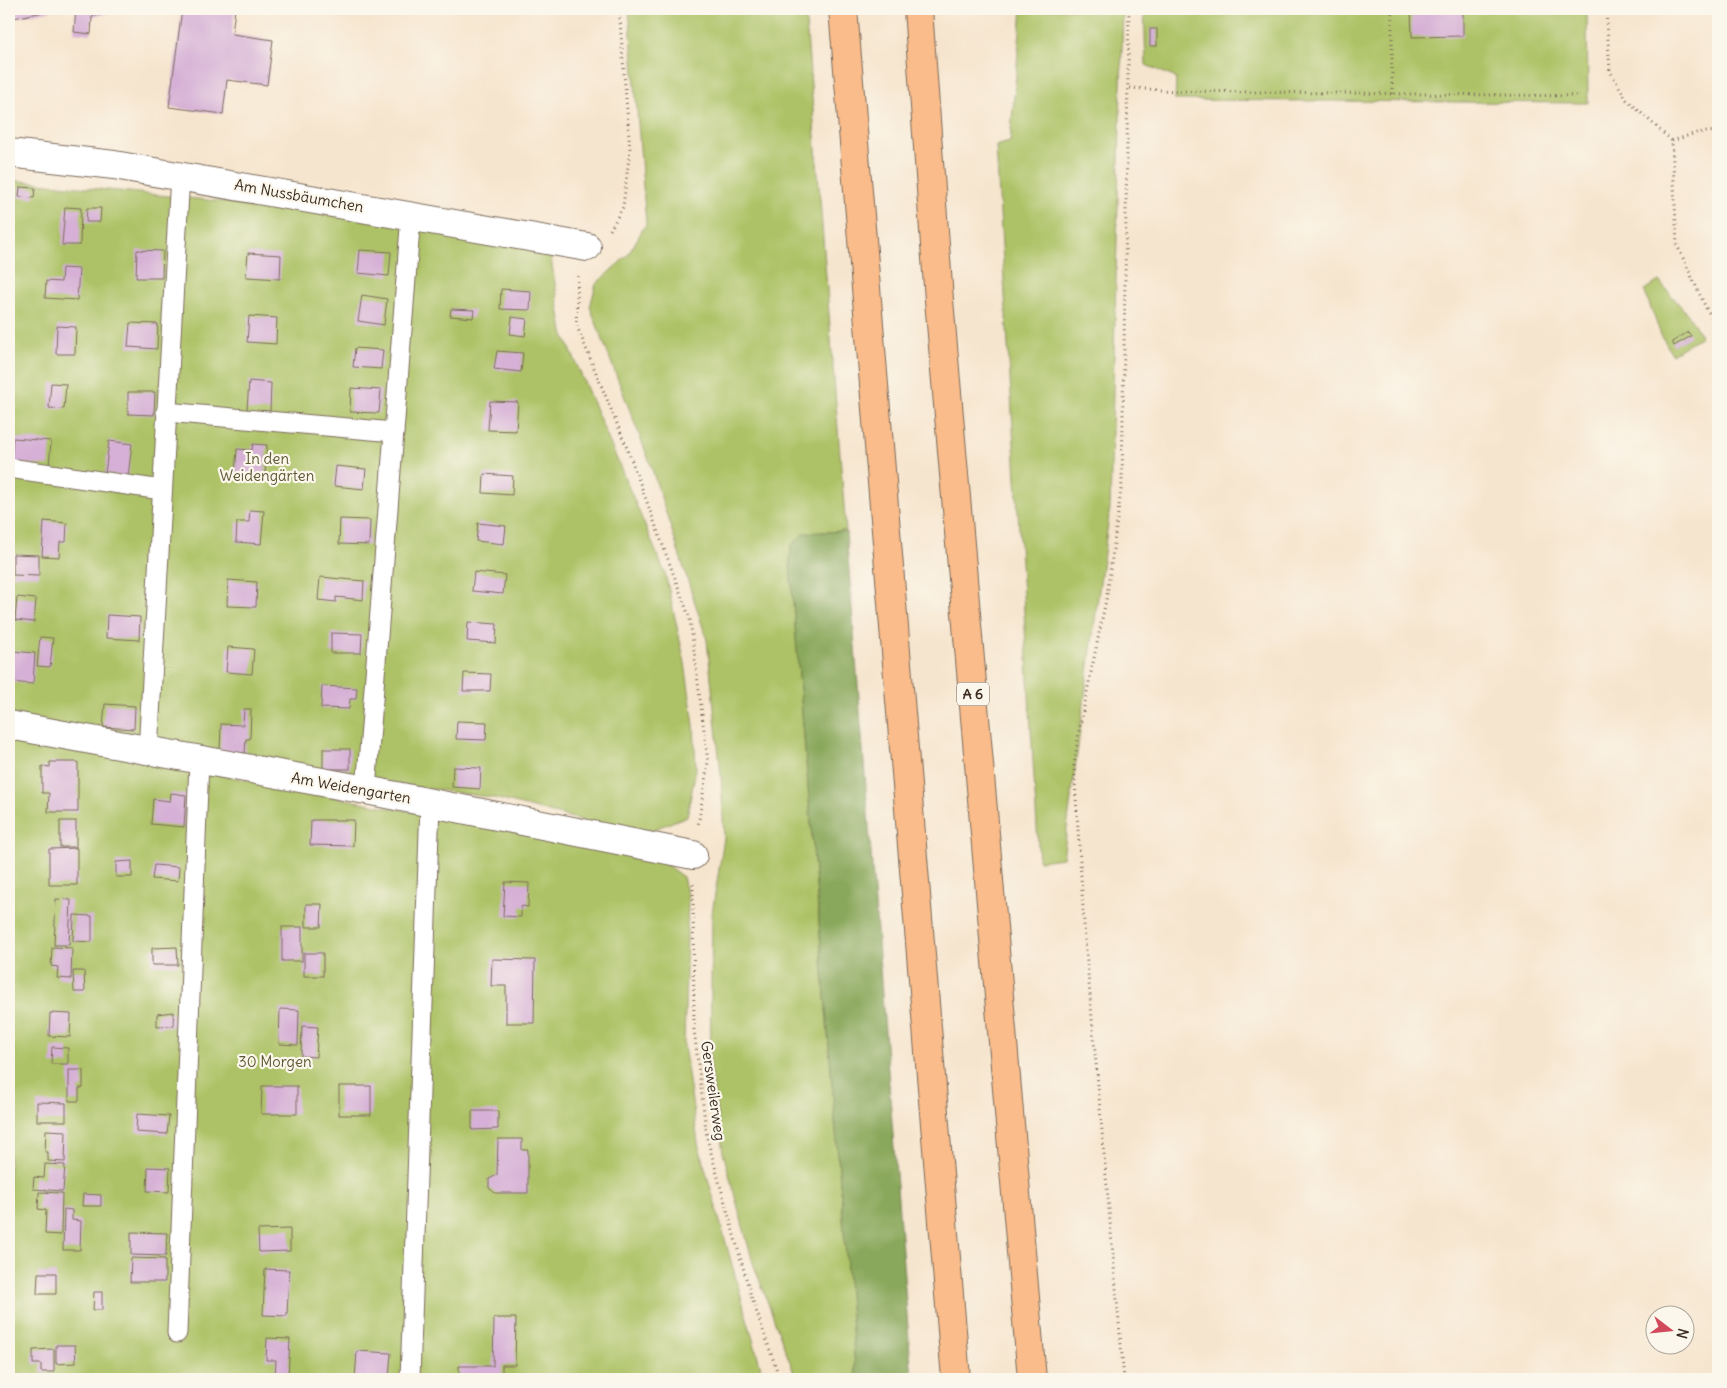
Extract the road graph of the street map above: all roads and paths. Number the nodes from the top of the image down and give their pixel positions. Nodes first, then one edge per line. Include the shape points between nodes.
1 (618, 9) edge
2 (843, 9) edge
3 (918, 9) edge
4 (1129, 9) edge
5 (1392, 9) edge
6 (1606, 9) edge
7 (1130, 88) junction
8 (1392, 94) junction
9 (1580, 96) dead end
10 (1718, 131) edge
11 (1672, 141) junction
12 (9, 152) edge
13 (180, 175) junction
14 (411, 215) junction
15 (587, 246) junction
16 (1718, 326) edge
17 (166, 412) junction
18 (394, 432) junction
19 (9, 468) edge
20 (162, 490) junction
21 (9, 725) edge
22 (148, 752) junction
23 (199, 761) junction
24 (366, 790) junction
25 (430, 803) junction
26 (693, 855) junction
27 (177, 1333) dead end
28 (410, 1379) edge
29 (780, 1379) edge
30 (956, 1379) edge
31 (1032, 1379) edge
32 (1124, 1379) edge

1 - 15 path via 630,149 623,207 611,230
2 - 30 highway
3 - 31 highway, A 6 via 940,310
4 - 7 path
5 - 8 path
6 - 11 path via 1610,71 1627,100
7 - 8 path
7 - 32 path via 1122,483 1107,595 1074,766
8 - 9 path
10 - 11 path via 1696,133
11 - 16 path via 1677,245 1707,310
12 - 13 street, Am Nussbäumchen
13 - 14 street, Am Nussbäumchen
13 - 17 lane
14 - 15 street, Am Nussbäumchen
14 - 18 lane
15 - 26 path, Gersweilerweg via 577,279 576,324 627,448 690,619 708,762
17 - 18 lane
17 - 20 lane
18 - 24 lane
19 - 20 lane
20 - 22 lane
21 - 22 street, Am Weidengarten
22 - 23 street, Am Weidengarten
23 - 24 street, Am Weidengarten
23 - 27 lane
24 - 25 street, Am Weidengarten
25 - 26 street, Am Weidengarten
25 - 28 lane
26 - 29 path, Gersweilerweg via 694,1029 706,1138 751,1296

